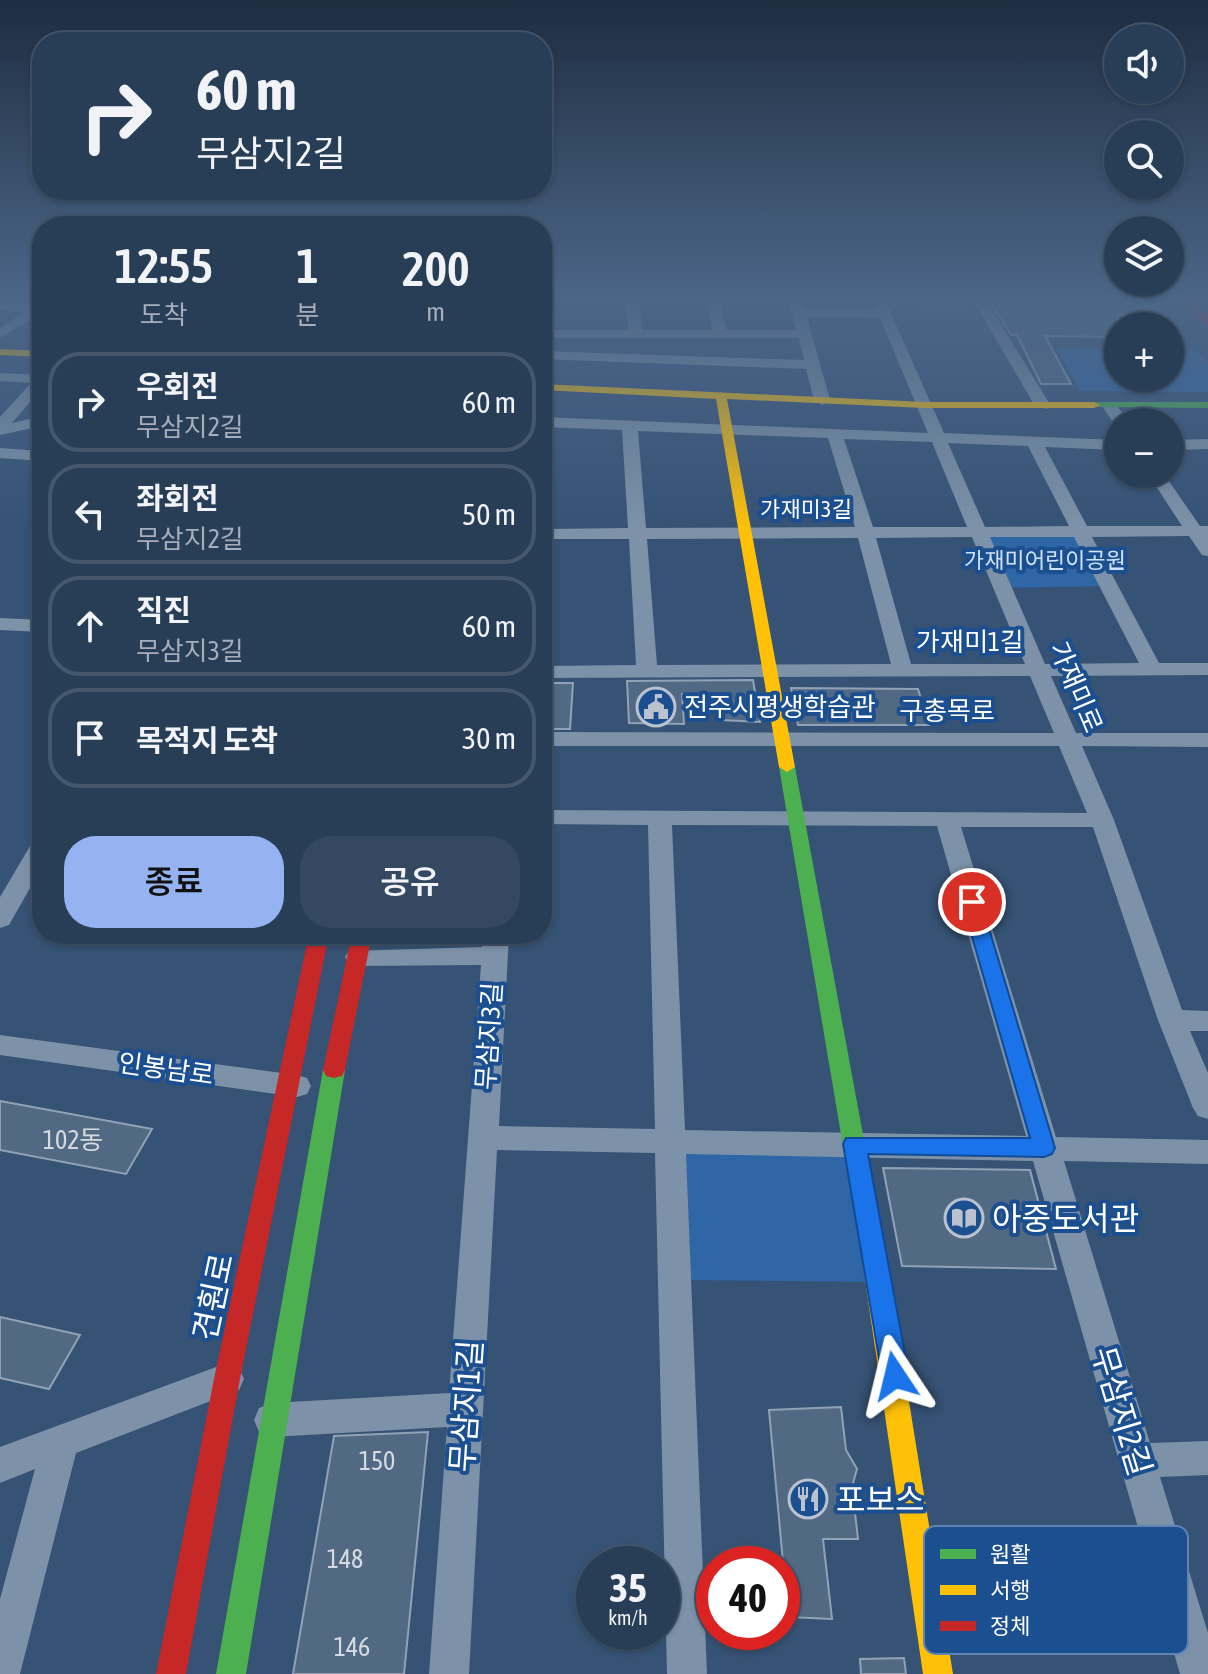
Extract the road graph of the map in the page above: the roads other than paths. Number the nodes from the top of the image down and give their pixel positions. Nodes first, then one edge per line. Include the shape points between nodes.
1 (814, 373) edge
2 (910, 373) edge
3 (1023, 373) edge
4 (0, 377) edge
5 (32, 379) edge
6 (552, 387) edge
7 (32, 391) edge
8 (721, 395) junction
9 (822, 400) junction
10 (924, 405) junction
11 (1208, 405) edge
12 (1043, 406) junction
13 (1177, 408) edge
14 (1104, 413) edge
15 (32, 423) edge
16 (552, 423) edge
17 (630, 427) junction
18 (0, 431) edge
19 (728, 431) junction
20 (835, 436) junction
21 (939, 440) junction
22 (1035, 444) junction
23 (1208, 444) edge
24 (1104, 445) edge
25 (1184, 445) edge
26 (8, 453) edge
27 (32, 455) edge
28 (1166, 488) edge
29 (1202, 531) edge
30 (979, 532) junction
31 (746, 533) junction
32 (866, 533) junction
33 (1084, 533) junction
34 (552, 534) edge
35 (639, 534) junction
36 (1208, 551) edge
37 (882, 593) joint
38 (0, 624) edge
39 (32, 626) edge
40 (1152, 669) junction
41 (1208, 669) edge
42 (1038, 670) junction
43 (770, 671) junction
44 (903, 671) junction
45 (552, 672) edge
46 (647, 672) junction
47 (782, 738) junction
48 (552, 739) edge
49 (1068, 740) junction
50 (1208, 740) edge
51 (552, 817) edge
52 (660, 817) junction
53 (796, 817) junction
54 (947, 819) junction
55 (1102, 820) junction
56 (32, 863) edge
57 (0, 919) edge
58 (317, 944) edge
59 (495, 945) edge
60 (360, 946) edge
61 (1172, 1020) junction
62 (1208, 1021) edge
63 (0, 1045) edge
64 (331, 1083) junction
65 (286, 1087) junction
66 (1208, 1108) edge
67 (483, 1138) junction
68 (670, 1141) junction
69 (854, 1144) junction
70 (1044, 1148) junction
71 (1208, 1152) edge
72 (227, 1379) junction
73 (466, 1409) junction
74 (272, 1420) junction
75 (60, 1444) junction
76 (1208, 1458) edge
77 (1137, 1461) junction
78 (0, 1465) edge
79 (1156, 1526) edge
80 (924, 1577) edge
81 (1188, 1633) edge
82 (3, 1654) edge
83 (935, 1654) edge
84 (171, 1674) edge
85 (231, 1674) edge
86 (449, 1674) edge
87 (687, 1674) edge
88 (938, 1674) edge
89 (1200, 1674) edge

1 - 9 street
2 - 10 street, 가재미로
3 - 12 street
4 - 5 street
6 - 8 street
7 - 18 street
8 - 9 street
8 - 19 street, 가재미3길
9 - 10 street
10 - 12 street
10 - 21 street, 가재미로
11 - 13 street
12 - 14 street
15 - 18 street
16 - 17 street
17 - 19 street
17 - 35 street
18 - 26 street
19 - 20 street
19 - 31 street, 가재미3길
20 - 21 street
20 - 32 street, 가재미3길
21 - 22 street
21 - 30 street, 가재미로
22 - 24 street
22 - 33 street
23 - 25 street
26 - 27 street
28 - 29 street
29 - 33 street, 가재미3길
29 - 36 street
30 - 32 street, 가재미3길
30 - 33 street, 가재미3길
30 - 42 street, 가재미로
31 - 32 street, 가재미3길
31 - 35 street, 가재미3길
31 - 43 street, 가재미3길
32 - 37 street, 가재미3길
33 - 40 street
34 - 35 street, 가재미3길
35 - 46 street
37 - 44 street, 가재미1길
38 - 39 street
40 - 41 street, 가재미1길
40 - 42 street, 가재미1길
42 - 44 street, 가재미1길
42 - 49 street, 가재미로
43 - 44 street, 가재미1길
43 - 46 street, 가재미1길
43 - 47 street
45 - 46 street, 가재미1길
47 - 48 street, 구총목로
47 - 49 street, 구총목로
47 - 53 street
49 - 50 street, 구총목로
49 - 55 street, 가재미로
51 - 52 street
52 - 53 street
52 - 68 street
53 - 54 street
53 - 69 street
54 - 55 street
54 - 70 street, 무삼지2길
55 - 61 street, 가재미로
56 - 57 street
58 - 65 street, 견훤로
59 - 60 street
59 - 67 street, 무삼지3길
60 - 64 street
61 - 62 street
61 - 66 street, 가재미로
63 - 65 street, 인봉남로
64 - 65 street, 인봉남로
64 - 74 street
65 - 72 street, 견훤로
67 - 68 street
67 - 73 street, 무삼지1길
68 - 69 street
68 - 87 street
69 - 70 street
69 - 80 street
70 - 71 street
70 - 77 street, 무삼지2길
72 - 75 street
72 - 84 street, 견훤로
73 - 74 street
73 - 86 street, 무삼지1길
74 - 85 street
75 - 78 street
75 - 82 street
76 - 77 street
77 - 79 street, 무삼지2길
81 - 89 street, 무삼지2길
83 - 88 street

